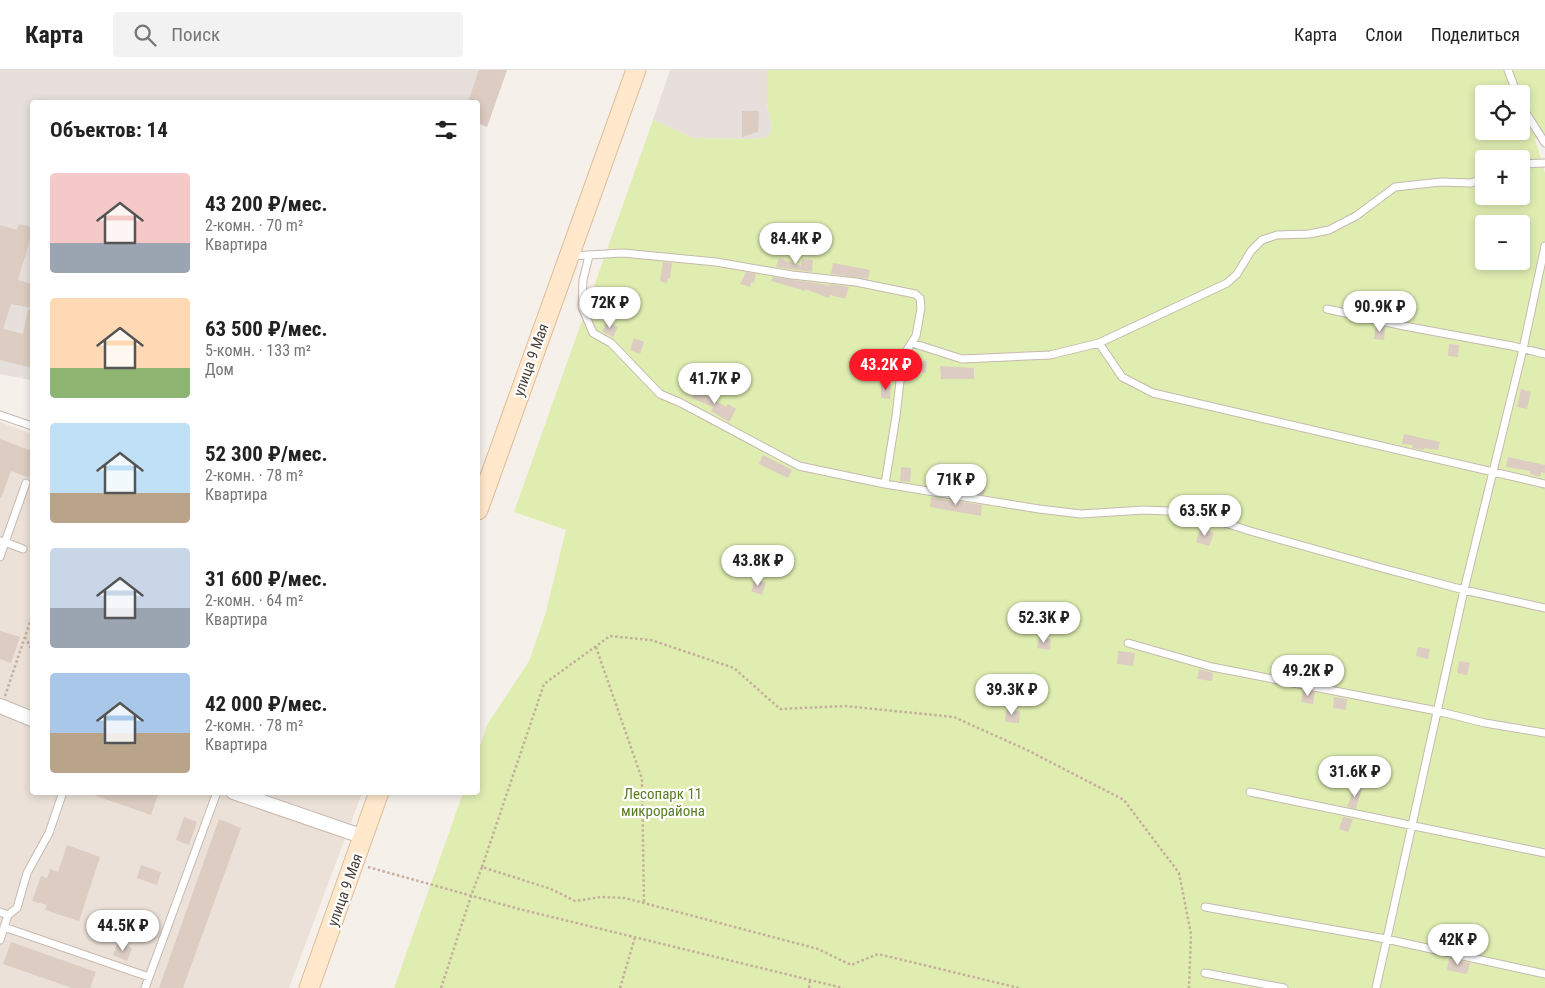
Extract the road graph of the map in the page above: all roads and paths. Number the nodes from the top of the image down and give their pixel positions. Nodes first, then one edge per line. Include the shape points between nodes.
1 (636, 70) edge
2 (1508, 70) edge
3 (1514, 85) edge
4 (1530, 119) edge
5 (1545, 143) edge
6 (1530, 163) edge
7 (1545, 163) edge
8 (1475, 181) edge
9 (1545, 246) edge
10 (568, 256) junction
11 (589, 256) junction
12 (1327, 309) dead end
13 (912, 343) junction
14 (1099, 343) junction
15 (1523, 349) junction
16 (1545, 354) edge
17 (0, 415) edge
18 (30, 425) edge
19 (1494, 473) junction
20 (26, 483) dead end
21 (884, 484) junction
22 (1545, 484) edge
23 (480, 504) edge
24 (2, 542) edge
25 (23, 549) dead end
26 (0, 557) edge
27 (1464, 590) junction
28 (1545, 608) edge
29 (30, 622) edge
30 (25, 637) junction
31 (1128, 643) dead end
32 (30, 646) edge
33 (596, 647) junction
34 (1, 706) edge
35 (1437, 711) junction
36 (30, 718) edge
37 (1545, 732) edge
38 (1250, 792) dead end
39 (62, 795) edge
40 (216, 795) edge
41 (242, 795) edge
42 (378, 795) edge
43 (1413, 825) junction
44 (364, 837) junction
45 (1545, 853) edge
46 (354, 863) junction
47 (482, 867) junction
48 (471, 896) junction
49 (644, 903) junction
50 (1206, 907) dead end
51 (0, 912) edge
52 (8, 916) junction
53 (4, 927) junction
54 (635, 937) junction
55 (1386, 939) junction
56 (0, 940) edge
57 (1205, 973) dead end
58 (1545, 974) edge
59 (149, 977) junction
60 (810, 980) junction
61 (1265, 986) edge
62 (145, 988) edge
63 (309, 988) edge
64 (441, 988) edge
65 (620, 988) edge
66 (809, 988) edge
67 (843, 988) edge
68 (1019, 988) edge
69 (1189, 988) edge
70 (1284, 988) edge
71 (1376, 988) edge

1 - 10 main road, улица 9 Мая
2 - 3 lane
4 - 5 lane
6 - 7 lane
8 - 14 lane via 1395,187 1356,216 1329,230 1277,235 1262,240 1251,251 1238,274 1227,283
9 - 15 lane
10 - 11 lane
10 - 23 main road, улица 9 Мая
11 - 13 lane via 623,253 716,262 915,294 920,298 921,308
11 - 21 lane via 583,280 582,307 593,334 611,343 660,394 799,466
12 - 15 lane
13 - 14 lane via 962,359 1050,354
13 - 21 lane via 903,356
14 - 19 lane via 1122,377 1153,393
15 - 16 lane
15 - 19 lane
17 - 18 lane
19 - 22 lane
19 - 27 lane
20 - 24 lane
21 - 27 lane via 1081,514 1144,510 1192,512
24 - 25 lane
24 - 26 lane
27 - 28 lane
27 - 35 lane
29 - 30 path
30 - 32 path
30 - 34 path
31 - 35 lane via 1212,667
33 - 47 path via 544,684
33 - 49 path via 642,779
33 - 69 path via 610,636 651,640 734,668 780,709 845,706 954,717 1124,800 1179,873 1191,934
34 - 36 street
35 - 37 lane via 1485,723
35 - 43 lane
38 - 43 lane
39 - 52 lane via 49,833 27,872 17,908
40 - 59 lane
41 - 44 street
42 - 44 main road, улица 9 Мая
43 - 45 lane
43 - 55 lane
44 - 46 main road, улица 9 Мая
46 - 48 path
46 - 63 main road, улица 9 Мая
47 - 48 path
47 - 49 path via 551,889 575,901 600,897
48 - 54 path
48 - 64 path
49 - 68 path via 818,950 851,965 878,954
50 - 55 lane
51 - 52 lane
52 - 53 lane
53 - 56 lane
53 - 59 lane
54 - 60 path
54 - 65 path
55 - 58 lane
55 - 71 lane
57 - 61 lane
59 - 62 lane
60 - 66 path
60 - 67 path
61 - 70 lane

